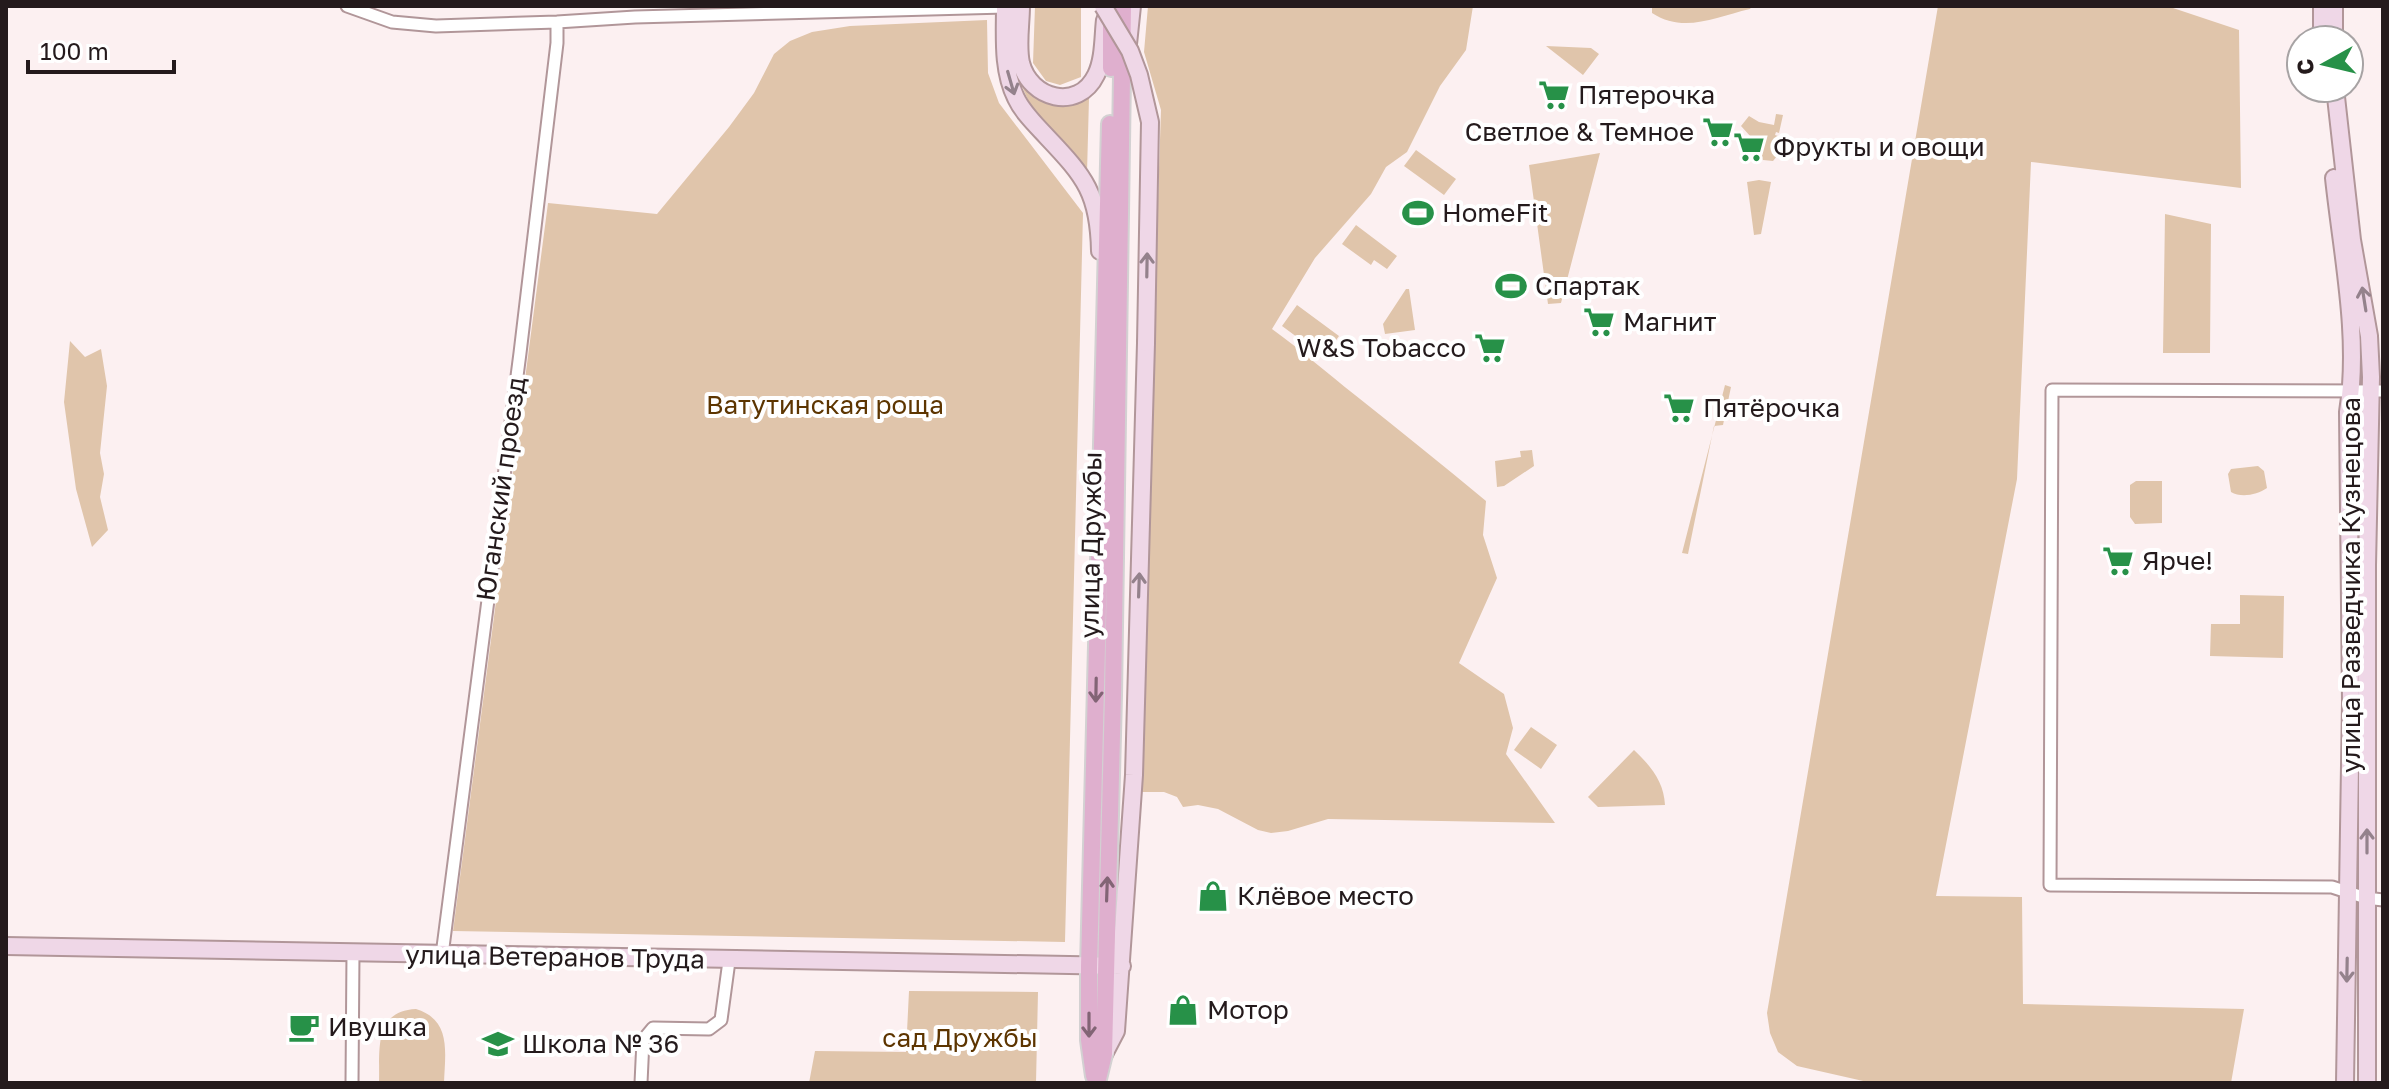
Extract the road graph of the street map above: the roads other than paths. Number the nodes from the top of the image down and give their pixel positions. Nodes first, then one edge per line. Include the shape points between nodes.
1 (347, 6) edge
2 (1005, 6) edge
3 (1021, 6) edge
4 (1107, 6) edge
5 (1123, 6) edge
6 (1132, 6) edge
7 (557, 22) junction
8 (1122, 81) junction
9 (2327, 104) edge
10 (2337, 104) edge
11 (1106, 304) junction
12 (2352, 391) junction
13 (2376, 391) edge
14 (2349, 892) junction
15 (2375, 899) edge
16 (6, 946) edge
17 (353, 953) junction
18 (442, 955) junction
19 (729, 961) junction
20 (1122, 966) junction
21 (1097, 967) junction
22 (1104, 1054) junction
23 (352, 1083) edge
24 (641, 1083) edge
25 (1096, 1083) edge
26 (2345, 1083) edge
27 (2367, 1083) edge

1 - 7 street via 392,22 436,26
2 - 7 street
2 -> 11 main road via 1005,57 1015,97 1077,169 1094,201
3 - 4 main road via 1025,73 1036,88 1055,97 1076,95 1096,77
4 - 11 main road, улица Дружбы
20 -> 4 main road, bridge via 1134,775 1150,122 1139,75
5 - 8 main road, улица Дружбы
6 - 8 main road
7 - 18 street, Юганский проезд
21 -> 8 main road, улица Дружбы via 1113,695
9 - 12 main road, улица Разведчика Кузнецова via 2352,339
13 -> 10 main road, улица Разведчика Кузнецова
11 -> 21 main road, улица Дружбы
12 - 13 street
12 - 14 main road, улица Разведчика Кузнецова
12 - 14 street via 2052,390 2050,885 2332,887
15 -> 13 main road, улица Разведчика Кузнецова
14 - 15 street
14 -> 26 main road, улица Разведчика Кузнецова
15 - 27 main road, улица Разведчика Кузнецова
16 - 17 main road, улица Ветеранов Труда
17 - 18 main road, улица Ветеранов Труда
17 - 23 street
18 - 19 main road, улица Ветеранов Труда
19 - 21 main road, улица Ветеранов Труда
19 - 24 street via 721,1020 709,1029 653,1028 643,1040
20 - 21 main road, улица Ветеранов Труда
20 - 22 main road via 1116,1031
21 - 22 main road, улица Дружбы
21 -> 25 main road, улица Дружбы via 1089,1040
22 - 25 main road, улица Дружбы

